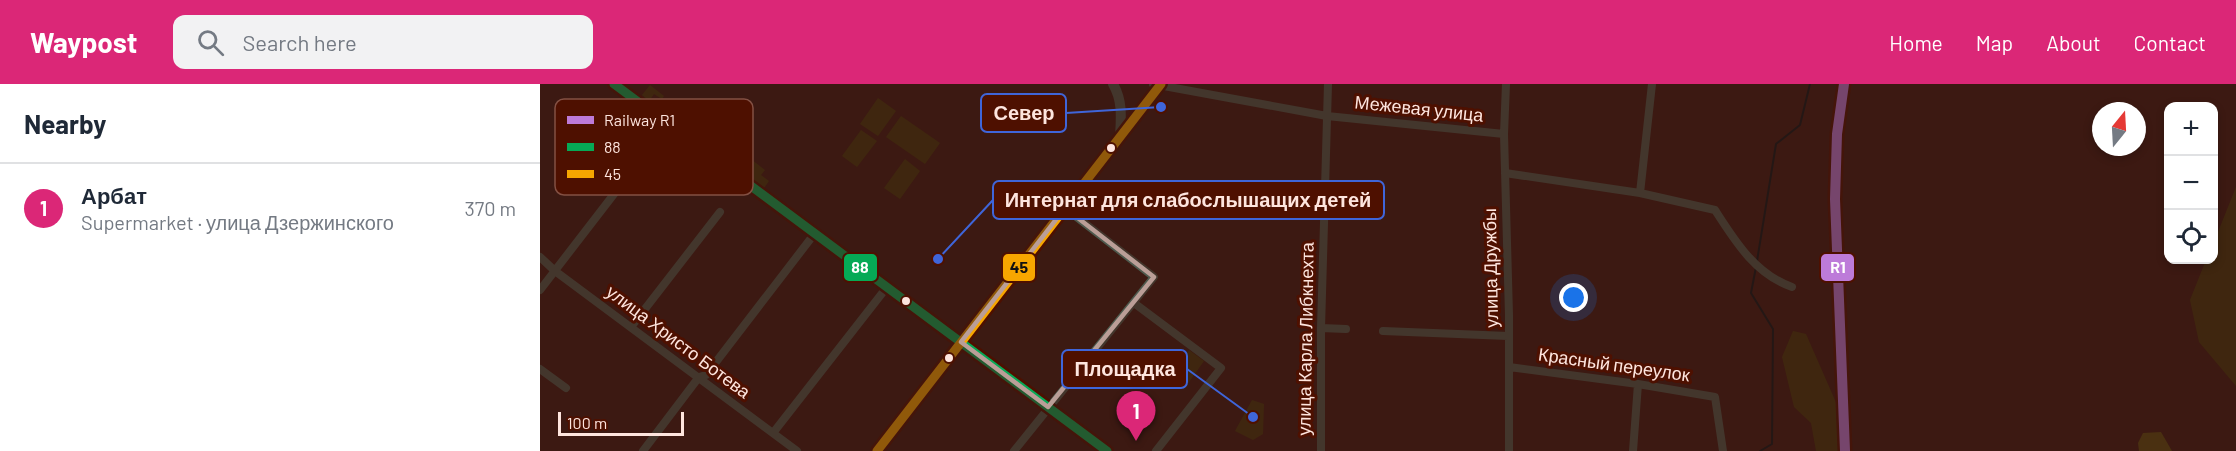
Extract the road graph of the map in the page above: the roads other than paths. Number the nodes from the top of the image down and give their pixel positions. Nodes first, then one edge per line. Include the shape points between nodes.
1 (614, 84) edge
2 (1113, 84) edge
3 (1158, 84) edge
4 (1328, 84) edge
5 (1506, 84) edge
6 (1652, 84) edge
7 (634, 99) edge
8 (1327, 116) junction
9 (1504, 134) junction
10 (1120, 137) junction
11 (1505, 173) junction
12 (753, 187) edge
13 (1640, 193) junction
14 (613, 195) edge
15 (1065, 208) junction
16 (720, 212) dead end
17 (815, 233) junction
18 (540, 257) edge
19 (555, 271) junction
20 (887, 286) junction
21 (1792, 287) dead end
22 (540, 290) edge
23 (1134, 303) junction
24 (631, 327) junction
25 (1321, 328) junction
26 (1346, 329) dead end
27 (1383, 331) dead end
28 (1508, 336) junction
29 (961, 342) junction
30 (1509, 367) junction
31 (540, 369) edge
32 (699, 377) junction
33 (1638, 384) junction
34 (567, 388) dead end
35 (1048, 406) junction
36 (773, 433) junction
37 (643, 451) edge
38 (797, 451) edge
39 (877, 451) edge
40 (1014, 451) edge
41 (1107, 451) edge
42 (1156, 451) edge
43 (1321, 451) edge
44 (1509, 451) edge
45 (1633, 451) edge
46 (1723, 451) edge

1 - 7 street
2 - 10 street via 1121,111
3 - 8 street, Межевая улица
3 - 10 street
4 - 8 street, улица Карла Либкнехта
5 - 9 street, улица Дружбы
6 - 13 street
8 - 9 street, Межевая улица
8 - 25 street, улица Карла Либкнехта
9 - 11 street, улица Дружбы
10 - 15 street
11 - 13 street
11 - 28 street, улица Дружбы
12 - 17 street
13 - 21 street via 1714,210 1760,269
14 - 19 street
15 - 23 street via 1154,277
15 - 29 street
16 - 24 street
17 - 20 street
17 - 32 street via 706,375
18 - 19 street, улица Христо Ботева
19 - 22 street
19 - 24 street, улица Христо Ботева
20 - 29 street
20 - 36 street
23 - 35 street
23 - 42 street via 1221,368
24 - 32 street, улица Христо Ботева
25 - 26 street
25 - 43 street, улица Карла Либкнехта
27 - 28 street
28 - 30 street, улица Дружбы
29 - 35 street
29 - 39 street
30 - 33 street, Красный переулок
30 - 44 street, улица Дружбы
31 - 34 street
32 - 36 street, улица Христо Ботева
32 - 37 street
33 - 45 street
33 - 46 street, Красный переулок via 1715,397
35 - 40 street
35 - 41 street
36 - 38 street, улица Христо Ботева

